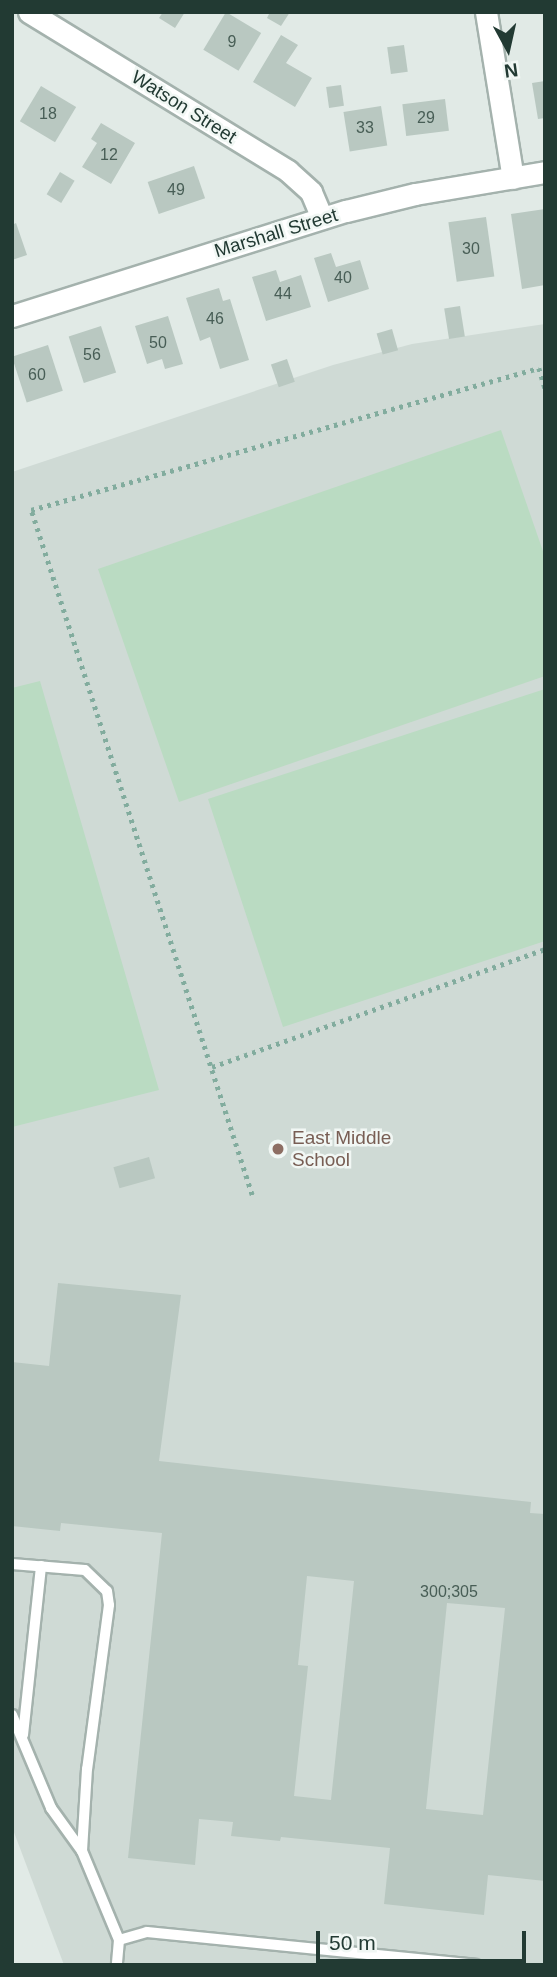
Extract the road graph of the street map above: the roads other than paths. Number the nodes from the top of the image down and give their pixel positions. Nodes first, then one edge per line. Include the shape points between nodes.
1 (29, 12) edge
2 (486, 12) edge
3 (545, 172) edge
4 (513, 178) junction
5 (322, 218) junction
6 (12, 316) edge
7 (12, 1564) edge
8 (41, 1566) junction
9 (12, 1715) edge
10 (23, 1738) junction
11 (82, 1852) junction
12 (119, 1940) junction
13 (117, 1965) edge
14 (475, 1965) edge

1 - 5 street, Watson Street via 288,171 311,192
2 - 4 street
3 - 4 street, Marshall Street
4 - 5 street, Marshall Street via 415,194
5 - 6 street, Marshall Street
7 - 8 lane
8 - 10 lane
8 - 11 lane via 85,1570 107,1591
9 - 10 lane
10 - 11 lane via 51,1808
11 - 12 lane
12 - 13 lane
12 - 14 lane via 147,1932

